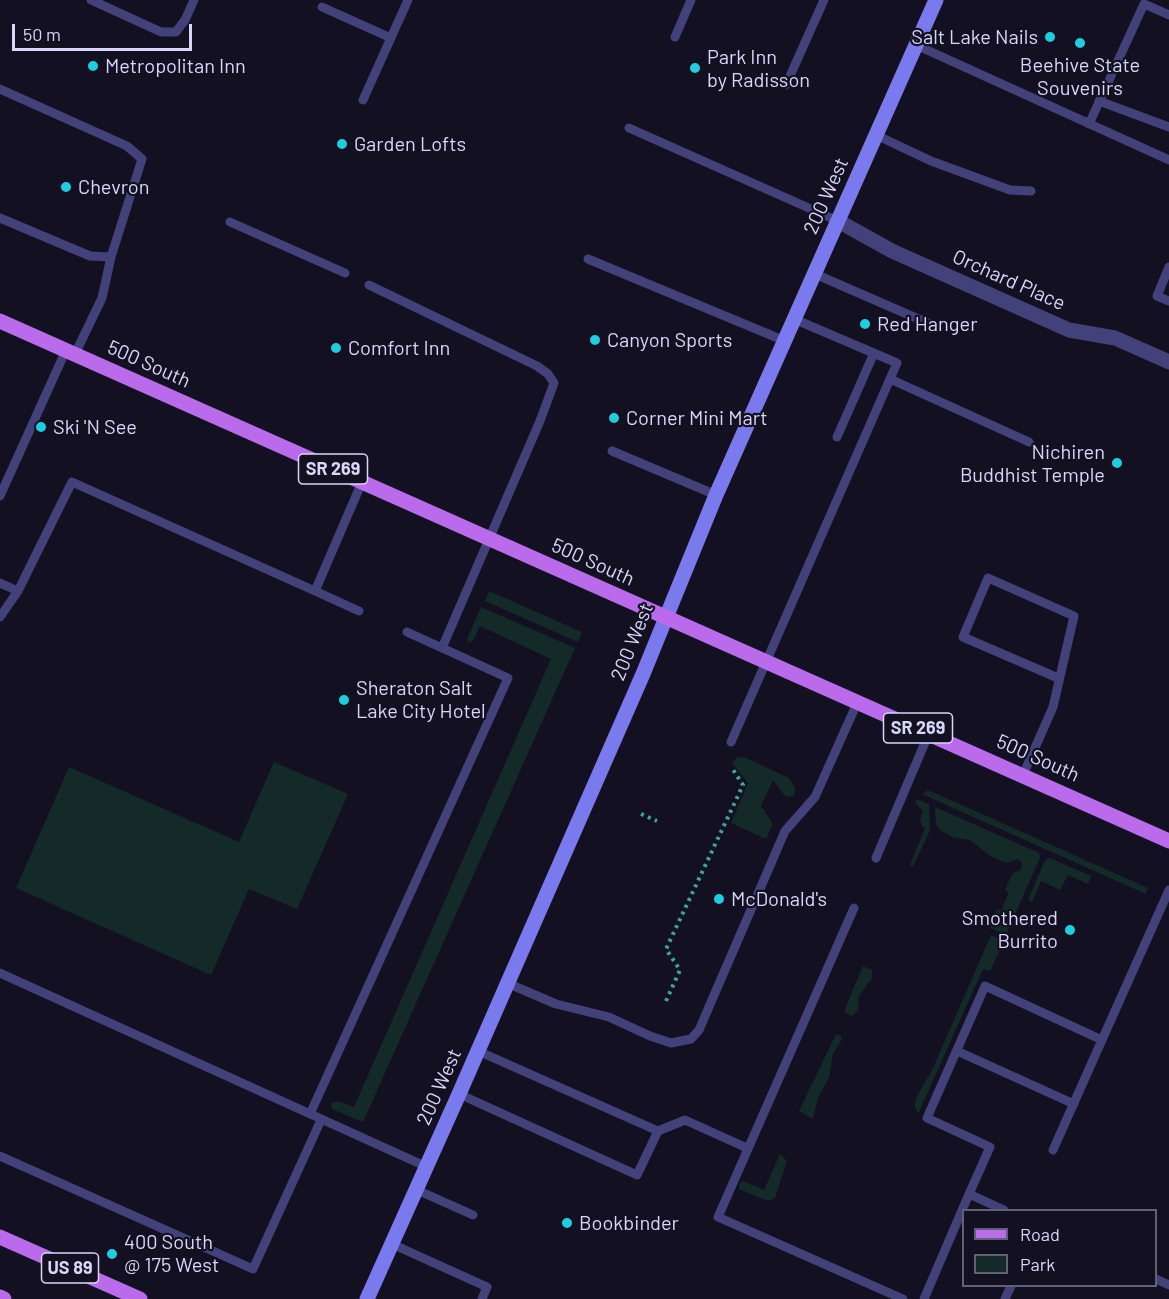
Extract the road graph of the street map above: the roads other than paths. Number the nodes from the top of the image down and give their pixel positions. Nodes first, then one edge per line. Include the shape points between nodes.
1 (91, 0) edge
2 (194, 0) edge
3 (408, 0) edge
4 (691, 0) edge
5 (824, 0) edge
6 (936, 0) edge
7 (322, 7) dead end
8 (1169, 15) edge
9 (675, 37) dead end
10 (391, 38) junction
11 (916, 45) junction
12 (786, 85) dead end
13 (0, 88) edge
14 (363, 100) dead end
15 (1100, 102) junction
16 (1089, 124) junction
17 (1169, 127) edge
18 (629, 128) dead end
19 (876, 135) junction
20 (1169, 160) edge
21 (1031, 191) dead end
22 (0, 218) edge
23 (230, 222) dead end
24 (838, 222) junction
25 (111, 257) junction
26 (588, 259) dead end
27 (1169, 267) edge
28 (345, 273) dead end
29 (815, 274) junction
30 (369, 285) dead end
31 (1169, 301) edge
32 (794, 319) junction
33 (0, 321) edge
34 (939, 328) dead end
35 (785, 341) junction
36 (70, 352) junction
37 (874, 353) junction
38 (1169, 362) edge
39 (890, 379) junction
40 (837, 437) dead end
41 (1029, 442) dead end
42 (612, 451) dead end
43 (362, 482) junction
44 (717, 495) junction
45 (0, 496) edge
46 (488, 538) junction
47 (0, 583) edge
48 (18, 591) junction
49 (315, 591) junction
50 (359, 611) dead end
51 (0, 617) edge
52 (665, 618) junction
53 (407, 632) dead end
54 (442, 648) junction
55 (765, 661) junction
56 (1058, 678) junction
57 (858, 701) junction
58 (929, 733) junction
59 (731, 742) dead end
60 (1023, 775) junction
61 (1169, 841) edge
62 (876, 858) dead end
63 (1169, 890) edge
64 (854, 908) dead end
65 (0, 973) edge
66 (507, 983) junction
67 (1102, 1040) junction
68 (478, 1051) junction
69 (957, 1052) junction
70 (459, 1094) junction
71 (1074, 1104) junction
72 (310, 1114) junction
73 (321, 1120) junction
74 (658, 1131) junction
75 (747, 1148) junction
76 (1053, 1150) dead end
77 (0, 1156) edge
78 (427, 1167) junction
79 (417, 1190) junction
80 (969, 1194) junction
81 (963, 1209) edge
82 (1002, 1209) edge
83 (962, 1210) edge
84 (473, 1215) dead end
85 (0, 1237) edge
86 (392, 1245) junction
87 (140, 1299) edge
88 (367, 1299) edge
89 (482, 1299) edge
90 (903, 1299) edge
91 (924, 1299) edge

1 - 2 lane via 161,32 176,32
3 - 10 lane
4 - 9 lane
5 - 12 lane
6 - 11 street, 200 West
7 - 10 lane
8 - 15 lane via 1144,3
10 - 14 lane
11 - 16 lane
11 - 19 street, 200 West
13 - 25 lane via 127,146 142,159
15 - 16 lane
15 - 17 lane
16 - 20 lane
18 - 24 lane
19 - 21 lane via 1010,190
19 - 24 street, 200 West
22 - 25 lane via 90,256
23 - 28 lane
24 - 29 street, 200 West
24 - 38 street, Orchard Place via 892,251 1069,330 1115,339
25 - 36 lane via 102,298
26 - 35 lane
27 - 31 lane via 1157,296
29 - 32 street, 200 West
29 - 34 lane
30 - 46 lane via 537,366 554,382
32 - 35 street, 200 West
32 - 37 lane
33 - 36 main road, 500 South / SR 269
35 - 44 street, 200 West
36 - 43 main road, 500 South / SR 269
36 - 45 lane
37 - 39 lane via 897,363
37 - 40 lane
39 - 41 lane
39 - 55 lane
42 - 44 lane
43 - 46 main road, 500 South / SR 269
43 - 49 lane
44 - 52 street, 200 West
46 - 52 main road, 500 South / SR 269
46 - 54 lane
47 - 48 lane
48 - 49 lane via 72,482
48 - 51 lane
49 - 50 lane
52 - 55 main road, 500 South / SR 269
52 - 66 street, 200 West
53 - 54 lane
54 - 72 lane via 508,678
55 - 57 main road, 500 South / SR 269
55 - 59 lane
56 - 56 lane via 1074,616 988,578 963,637
56 - 60 lane via 1053,707
57 - 58 main road, 500 South / SR 269
57 - 66 lane via 815,797 785,831 699,1030 691,1039 671,1043 609,1017 556,1004
58 - 60 main road, 500 South / SR 269
58 - 62 lane
60 - 61 main road, 500 South / SR 269
63 - 67 lane
64 - 75 lane
65 - 72 lane
66 - 68 street, 200 West
67 - 69 lane via 985,986
67 - 71 lane
68 - 70 street, 200 West
68 - 74 lane
69 - 71 lane
69 - 80 lane via 927,1118 990,1147
70 - 74 lane via 637,1175
70 - 78 street, 200 West
71 - 76 lane
72 - 73 lane
73 - 77 lane via 254,1269
73 - 78 lane
74 - 75 lane via 685,1120
75 - 90 lane via 718,1217
78 - 79 street, 200 West
79 - 84 lane
79 - 86 street, 200 West
80 - 81 lane
80 - 82 lane
83 - 91 lane
85 - 87 main road, US 89
86 - 88 street, 200 West
86 - 89 lane via 487,1287

